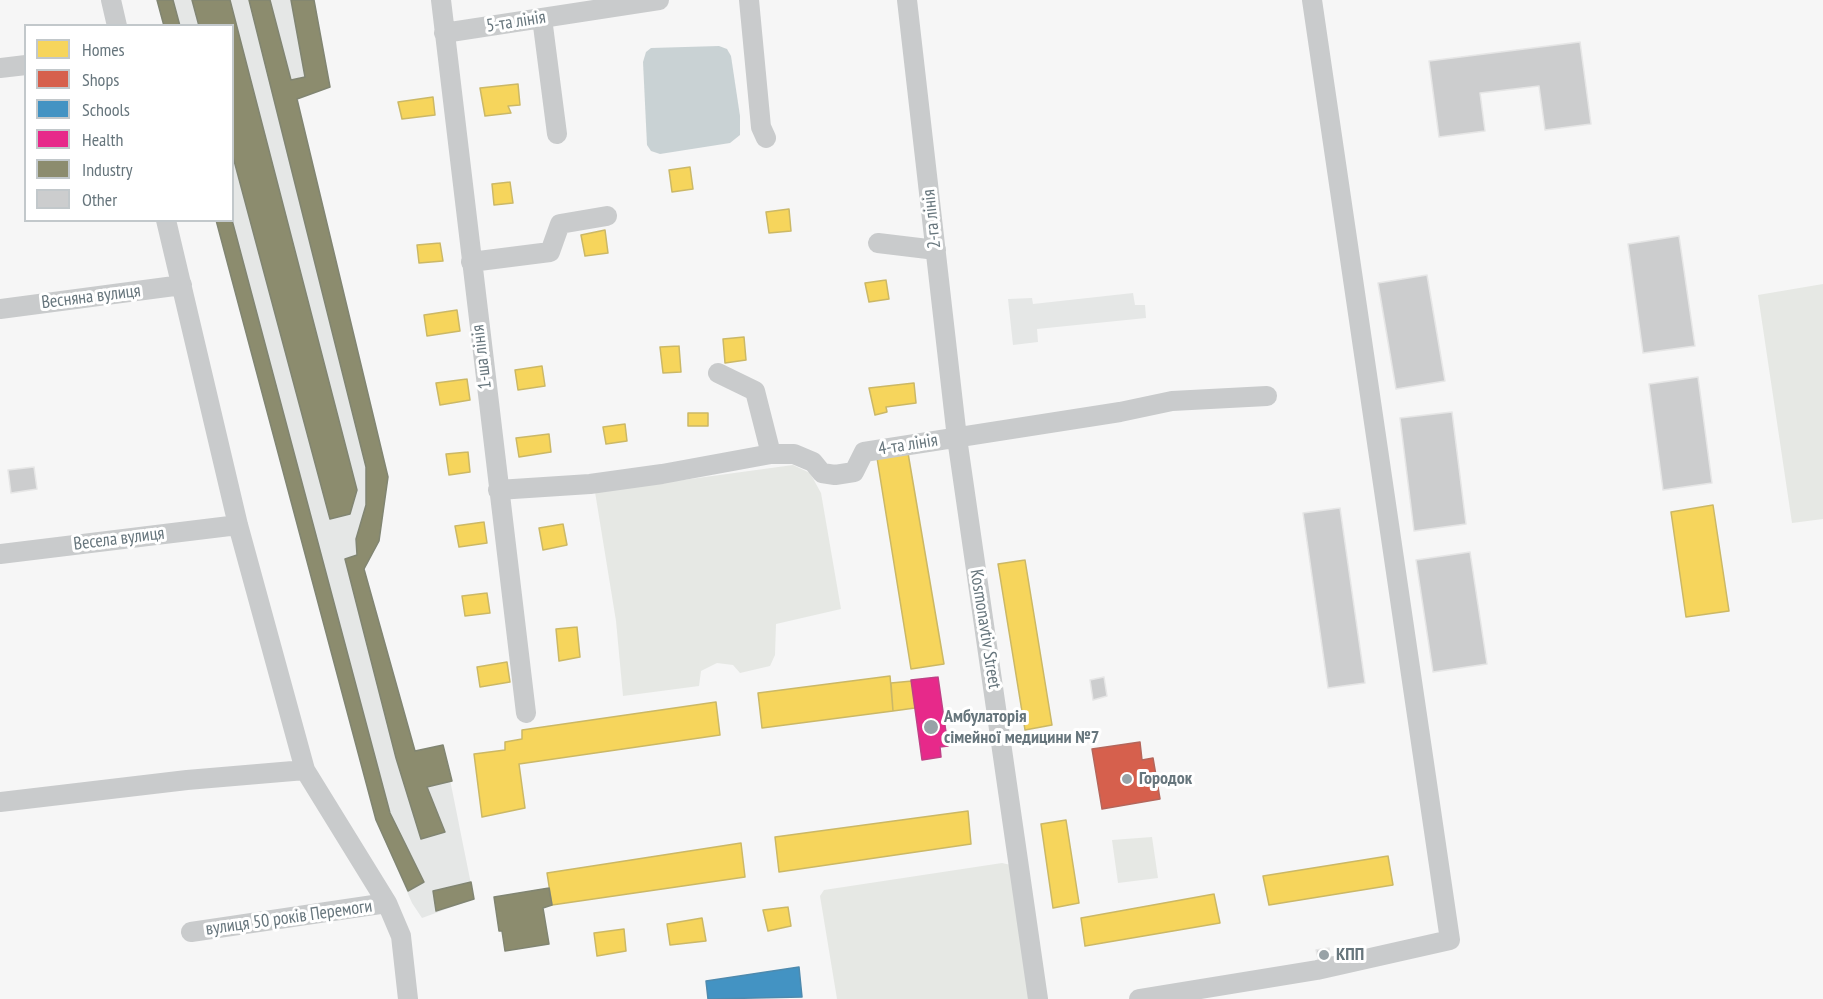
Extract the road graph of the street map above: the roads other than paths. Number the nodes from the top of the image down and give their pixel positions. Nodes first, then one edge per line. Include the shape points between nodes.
1 (111, 0) edge
2 (441, 0) edge
3 (659, 0) edge
4 (749, 0) edge
5 (907, 0) edge
6 (1312, 0) edge
7 (542, 18) junction
8 (117, 24) edge
9 (444, 33) junction
10 (24, 65) edge
11 (0, 68) edge
12 (557, 134) dead end
13 (766, 138) dead end
14 (607, 216) dead end
15 (166, 222) edge
16 (878, 243) dead end
17 (936, 250) junction
18 (471, 262) junction
19 (182, 285) junction
20 (0, 309) edge
21 (718, 373) dead end
22 (1267, 396) dead end
23 (957, 438) junction
24 (771, 454) junction
25 (498, 490) junction
26 (238, 525) junction
27 (0, 554) edge
28 (526, 713) dead end
29 (305, 770) junction
30 (0, 802) edge
31 (387, 903) junction
32 (191, 932) dead end
33 (408, 999) edge
34 (1038, 999) edge
35 (1139, 999) edge

1 - 8 street
2 - 9 street, 1-ша лінія
3 - 7 street, 5-та лінія
4 - 13 street via 761,127
5 - 17 street, 2-га лінія
6 - 35 street via 1450,940 1317,970
7 - 9 street, 5-та лінія
7 - 12 street
9 - 18 street, 1-ша лінія
10 - 11 street
14 - 18 street via 560,224 550,252
15 - 19 street
16 - 17 street
17 - 23 street, 2-га лінія
18 - 25 street, 1-ша лінія
19 - 20 street, Весняна вулиця
19 - 26 street
21 - 24 street via 755,391
22 - 23 street, 4-та лінія via 1172,401
23 - 24 street, 4-та лінія via 864,452 854,472 835,475 822,473 813,462 794,454
23 - 34 street, Kosmonavtiv Street
24 - 25 street, 4-та лінія via 590,484
25 - 28 street, 1-ша лінія
26 - 27 street, Весела вулиця
26 - 29 street
29 - 30 street
29 - 31 street
31 - 32 street, вулиця 50 років Перемоги
31 - 33 street via 401,936

